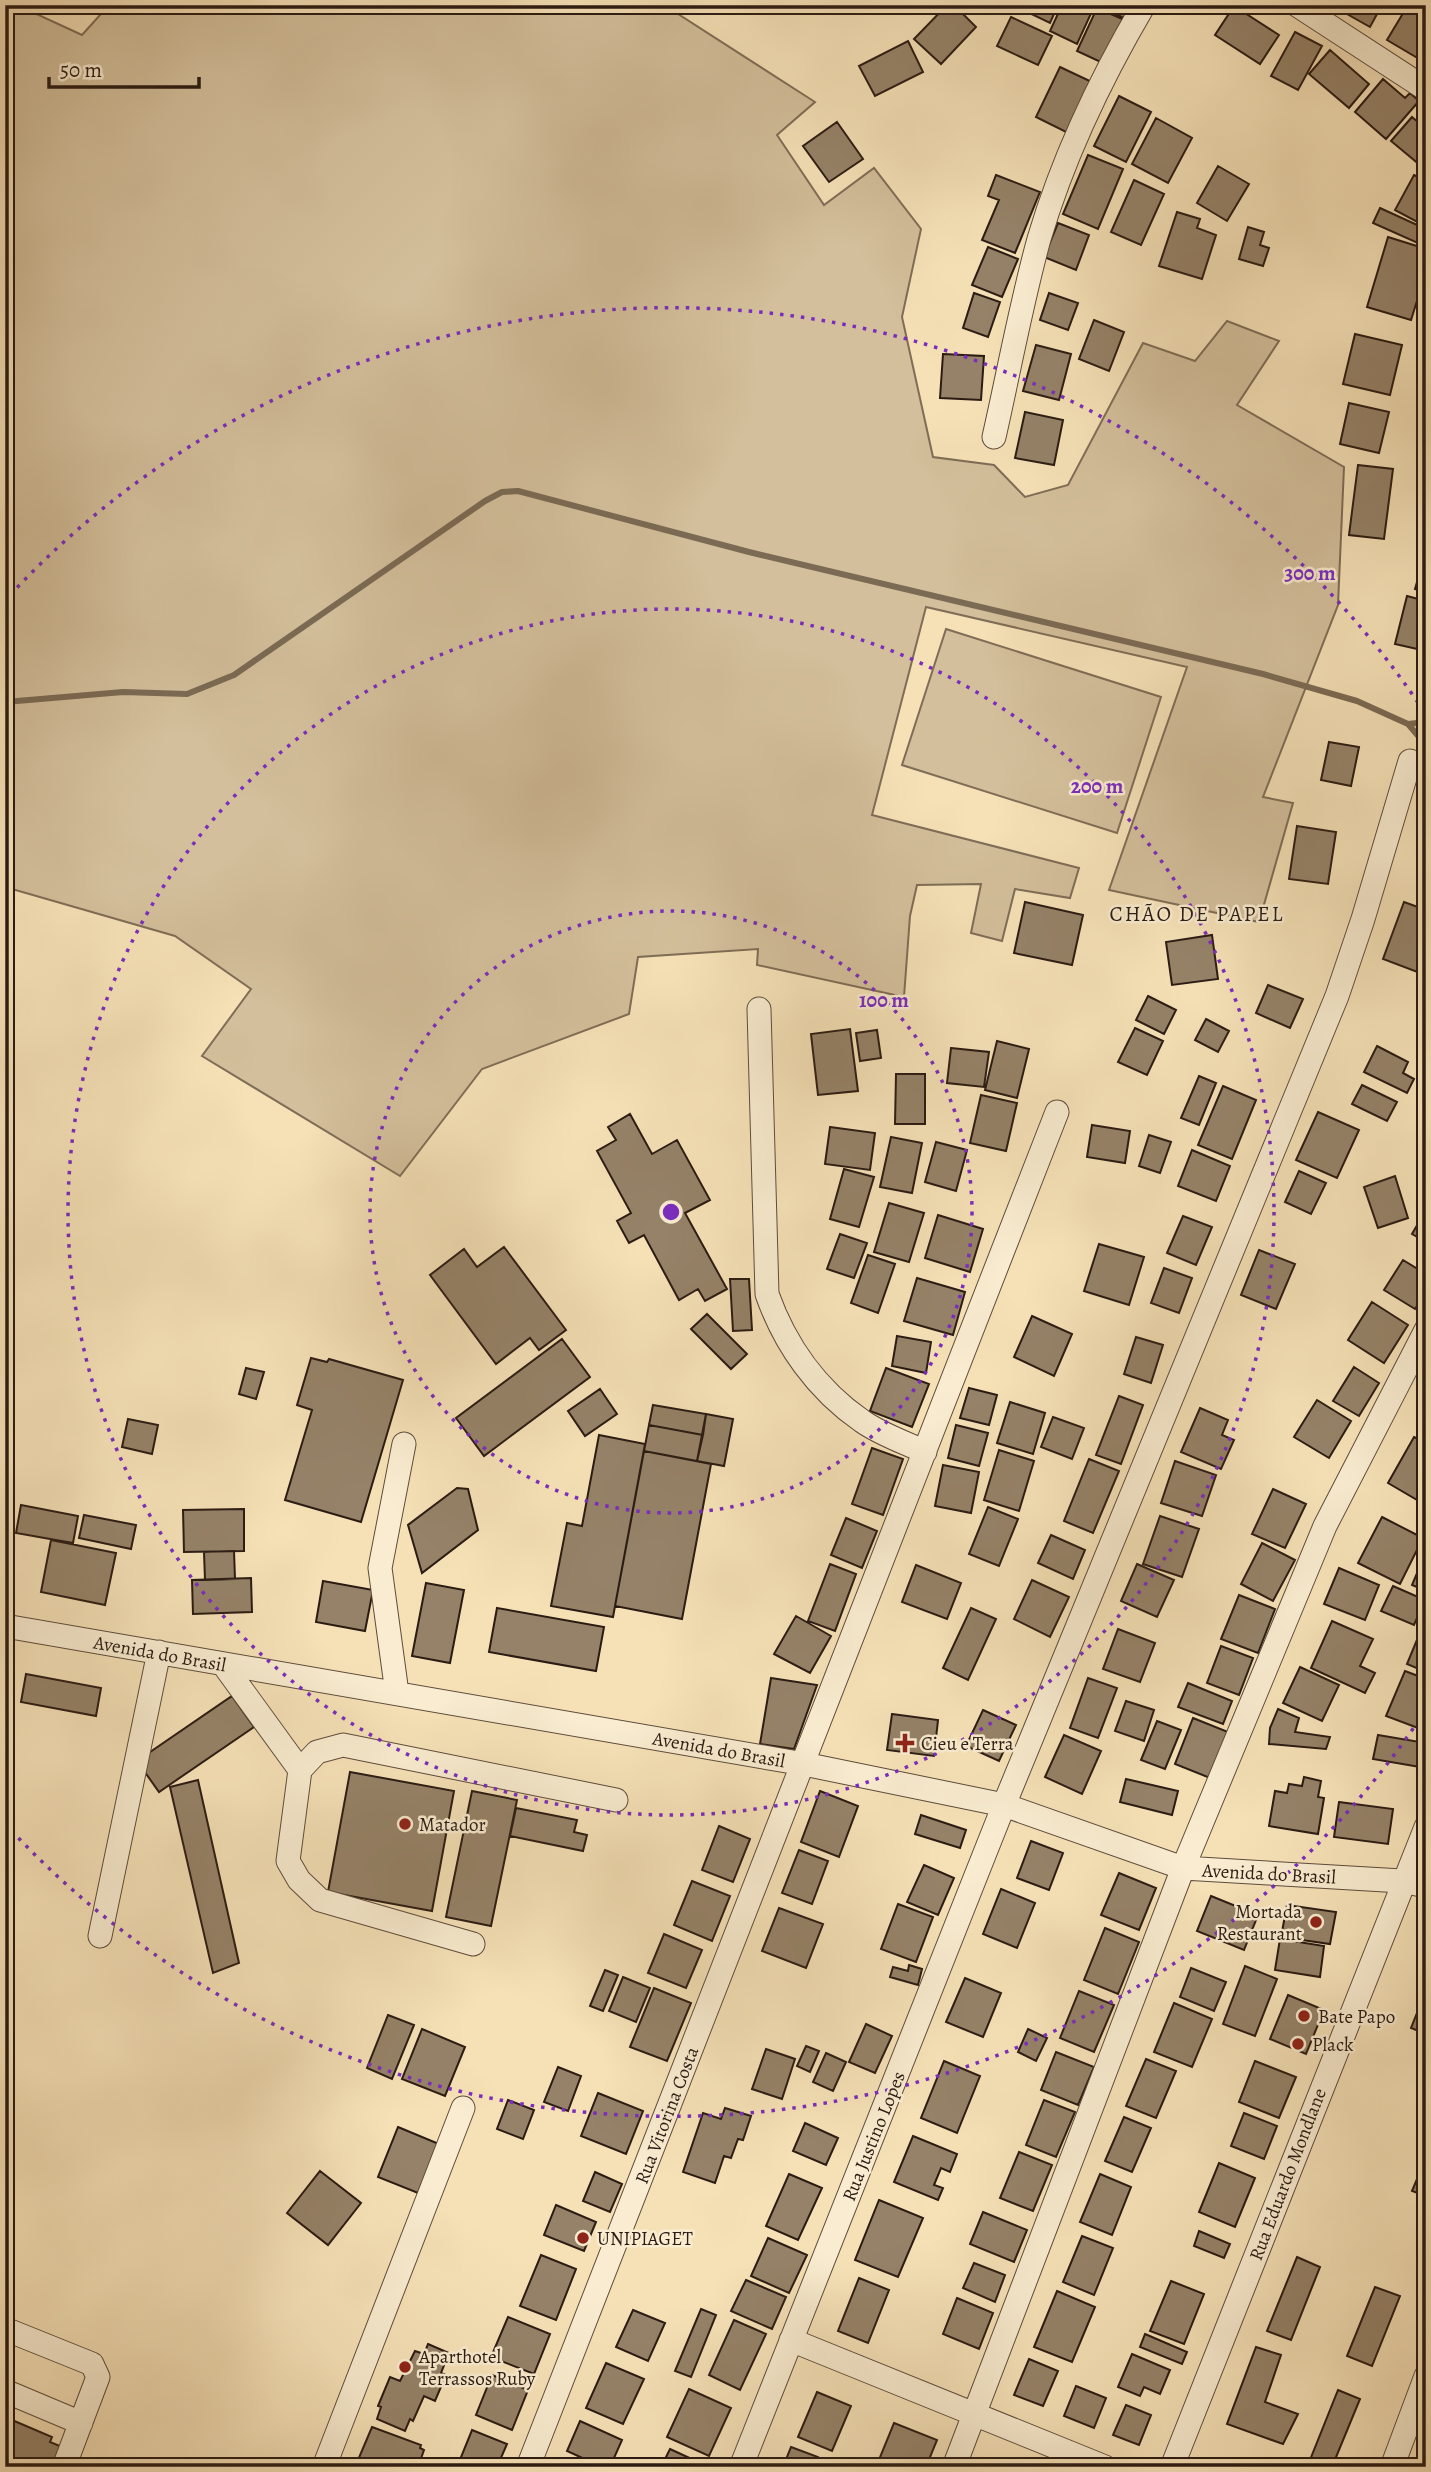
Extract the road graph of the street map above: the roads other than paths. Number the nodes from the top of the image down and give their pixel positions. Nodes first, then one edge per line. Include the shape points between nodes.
1 (1144, 5) edge
2 (1297, 5) edge
3 (1426, 89) edge
4 (994, 437) dead end
5 (1410, 761) dead end
6 (759, 1009) dead end
7 (1057, 1112) dead end
8 (1426, 1330) edge
9 (404, 1444) dead end
10 (925, 1452) junction
11 (5, 1626) edge
12 (159, 1652) junction
13 (223, 1664) junction
14 (397, 1693) junction
15 (804, 1764) junction
16 (300, 1770) junction
17 (616, 1800) dead end
18 (1004, 1805) junction
19 (1426, 1826) edge
20 (1183, 1868) junction
21 (1402, 1881) junction
22 (1426, 1886) edge
23 (100, 1936) dead end
24 (473, 1944) dead end
25 (463, 2108) dead end
26 (5, 2329) edge
27 (791, 2340) junction
28 (1426, 2376) edge
29 (5, 2391) edge
30 (975, 2414) junction
31 (81, 2423) junction
32 (64, 2467) edge
33 (324, 2467) edge
34 (528, 2467) edge
35 (741, 2467) edge
36 (954, 2467) edge
37 (1105, 2467) edge
38 (1172, 2467) edge
39 (1392, 2467) edge

1 - 4 street via 1099,90 1059,181 1039,240
2 - 3 street
5 - 18 street, Rua Justino Lopes via 1337,996
6 - 10 street via 766,1294 775,1318 809,1372 837,1400 863,1422
7 - 10 street, Rua Vitorina Costa
8 - 20 street via 1325,1526
9 - 14 street via 380,1568
10 - 15 street, Rua Vitorina Costa
11 - 12 street, Avenida do Brasil
12 - 13 street, Avenida do Brasil
12 - 23 street
13 - 14 street, Avenida do Brasil
13 - 16 street
14 - 15 street, Avenida do Brasil
15 - 18 street, Avenida do Brasil
15 - 34 street, Rua Vitorina Costa
16 - 17 street via 317,1752 343,1745
16 - 24 street via 288,1861 299,1880 320,1900
18 - 20 street, Avenida do Brasil
18 - 27 street, Rua Justino Lopes
19 - 21 street, Rua Eduardo Mondlane
20 - 21 street, Avenida do Brasil
20 - 30 street
21 - 22 street, Avenida do Brasil
21 - 38 street, Rua Eduardo Mondlane
25 - 33 street
26 - 31 street via 97,2370
27 - 30 street
27 - 35 street, Rua Justino Lopes
28 - 39 street
29 - 31 street
30 - 36 street
30 - 37 street
31 - 32 street

